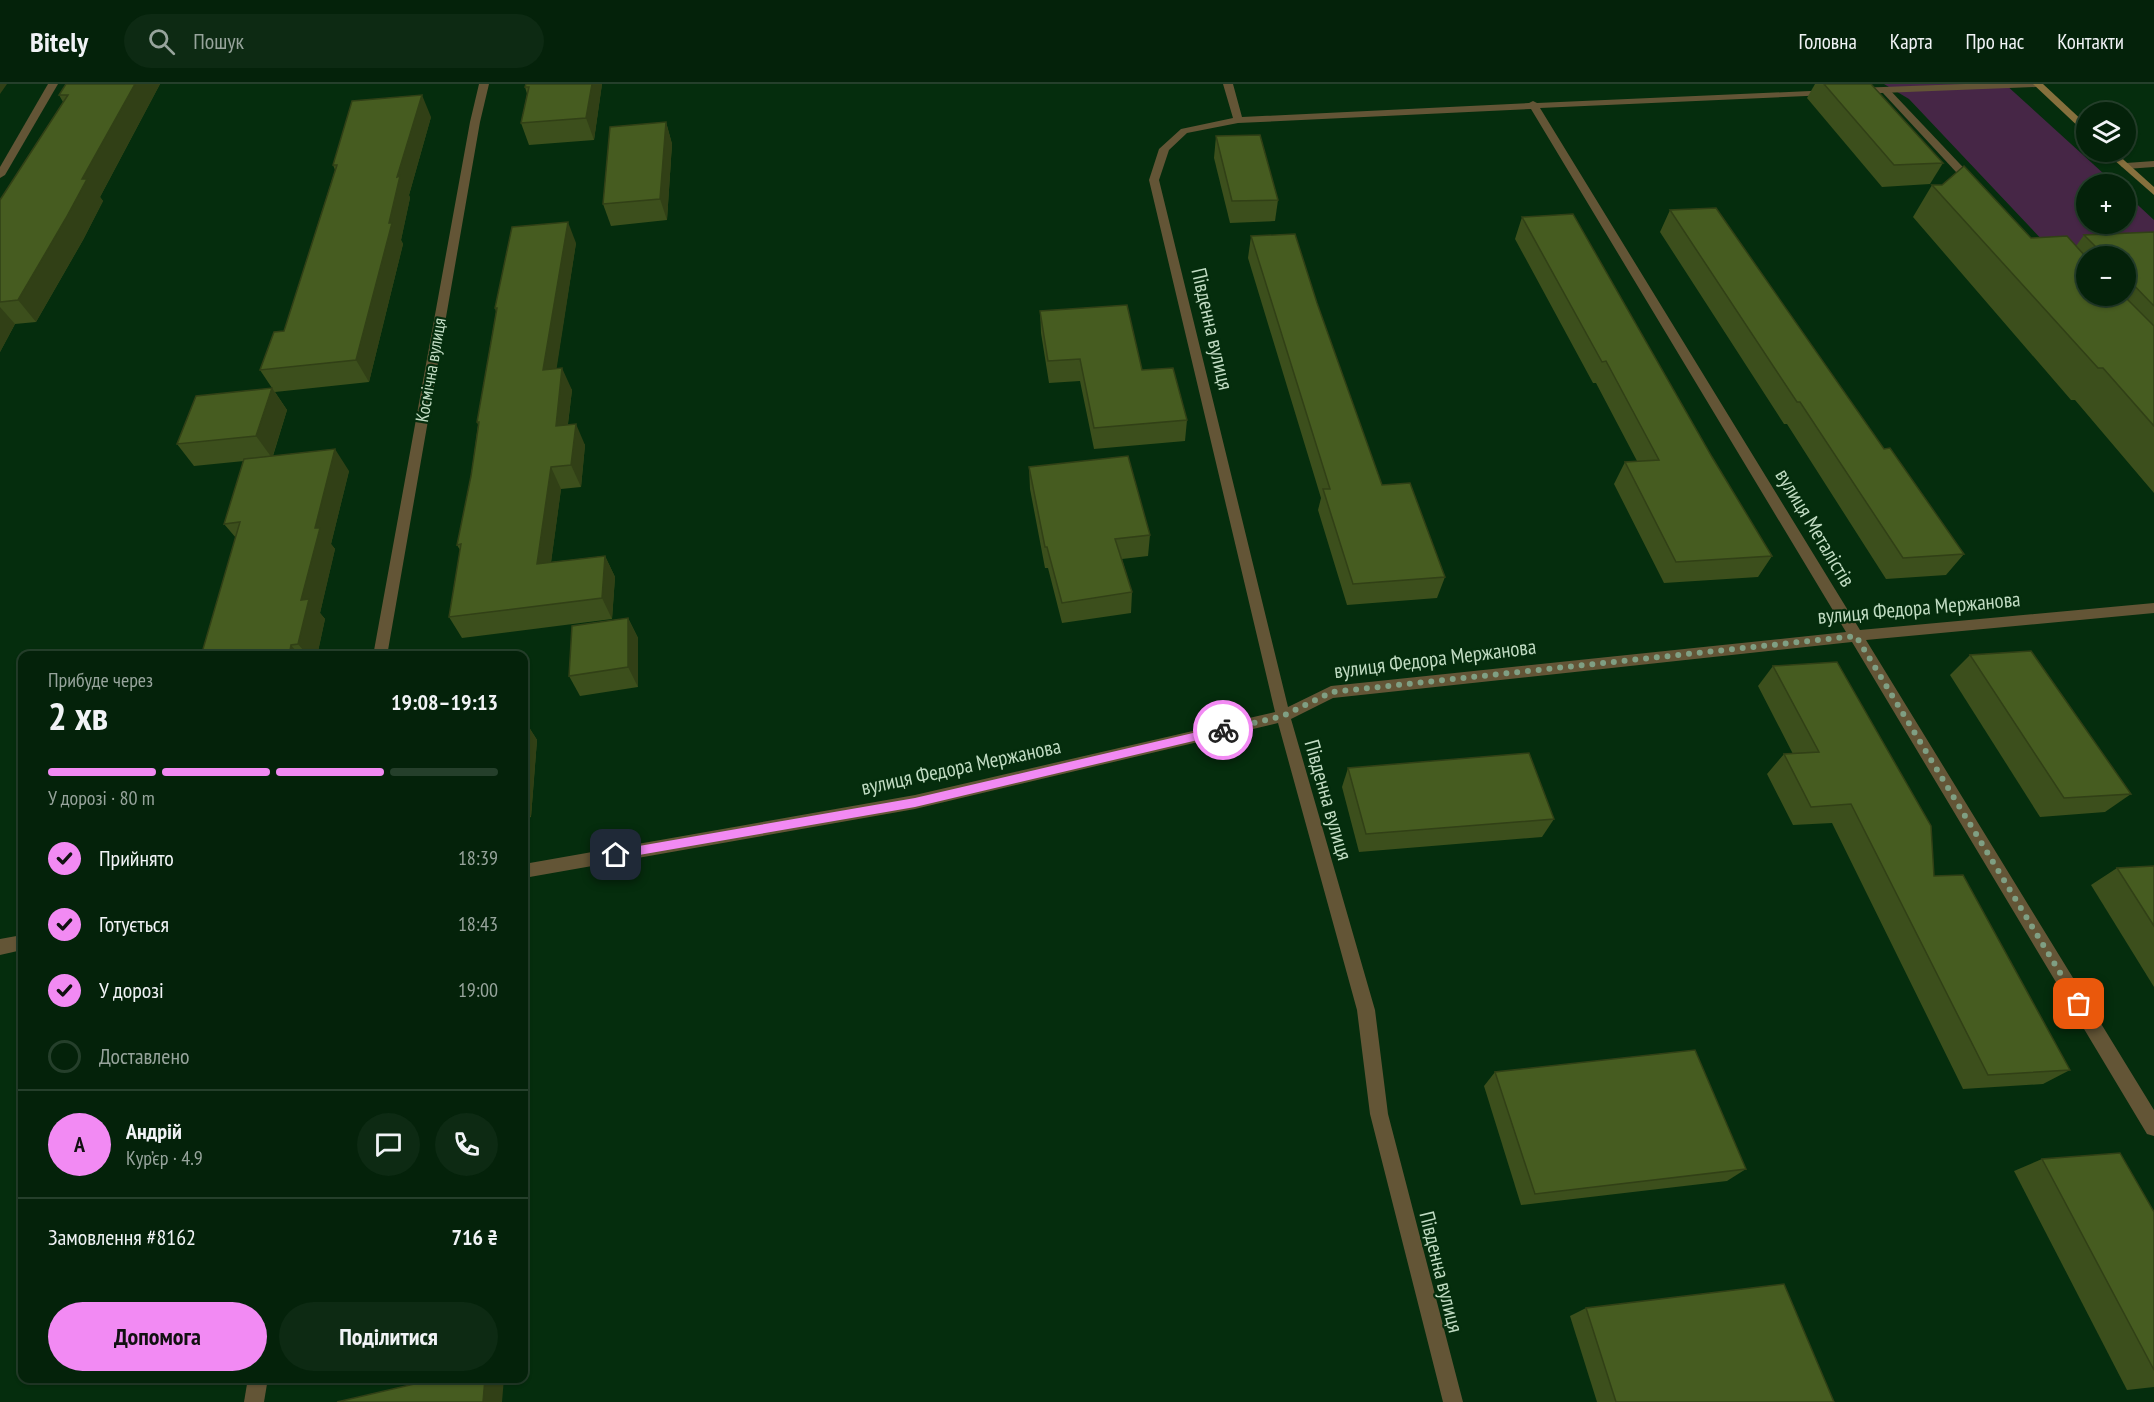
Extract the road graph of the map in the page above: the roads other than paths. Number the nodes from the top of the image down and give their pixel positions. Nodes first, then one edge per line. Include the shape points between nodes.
1 (53, 84) edge
2 (484, 84) edge
3 (1228, 84) edge
4 (2037, 84) edge
5 (1885, 90) junction
6 (1850, 91) edge
7 (1838, 92) edge
8 (1533, 104) junction
9 (1238, 120) junction
10 (2076, 120) edge
11 (2121, 162) edge
12 (2154, 164) edge
13 (2126, 166) junction
14 (0, 175) edge
15 (2154, 192) edge
16 (1983, 194) edge
17 (2154, 608) edge
18 (1856, 636) junction
19 (381, 651) edge
20 (1283, 716) junction
21 (528, 870) edge
22 (18, 944) edge
23 (0, 947) edge
24 (2154, 1127) edge
25 (257, 1383) edge
26 (254, 1402) edge
27 (1452, 1402) edge

1 - 14 street
2 - 19 street, Космічна вулиця
3 - 9 street
4 - 5 street
4 - 10 main road
5 - 6 street
5 - 16 street
7 - 8 street, Південна вулиця
8 - 9 street, Південна вулиця
8 - 18 street, вулиця Металістів
9 - 20 street, Південна вулиця via 1185,131 1164,150 1154,180
11 - 13 main road
12 - 13 street
13 - 15 main road
17 - 18 street, вулиця Федора Мержанова
18 - 20 street, вулиця Федора Мержанова via 1332,692
18 - 24 street, вулиця Металістів
20 - 21 street, вулиця Федора Мержанова via 915,802
20 - 27 street, Південна вулиця via 1366,1010 1379,1114
22 - 23 street
25 - 26 street

